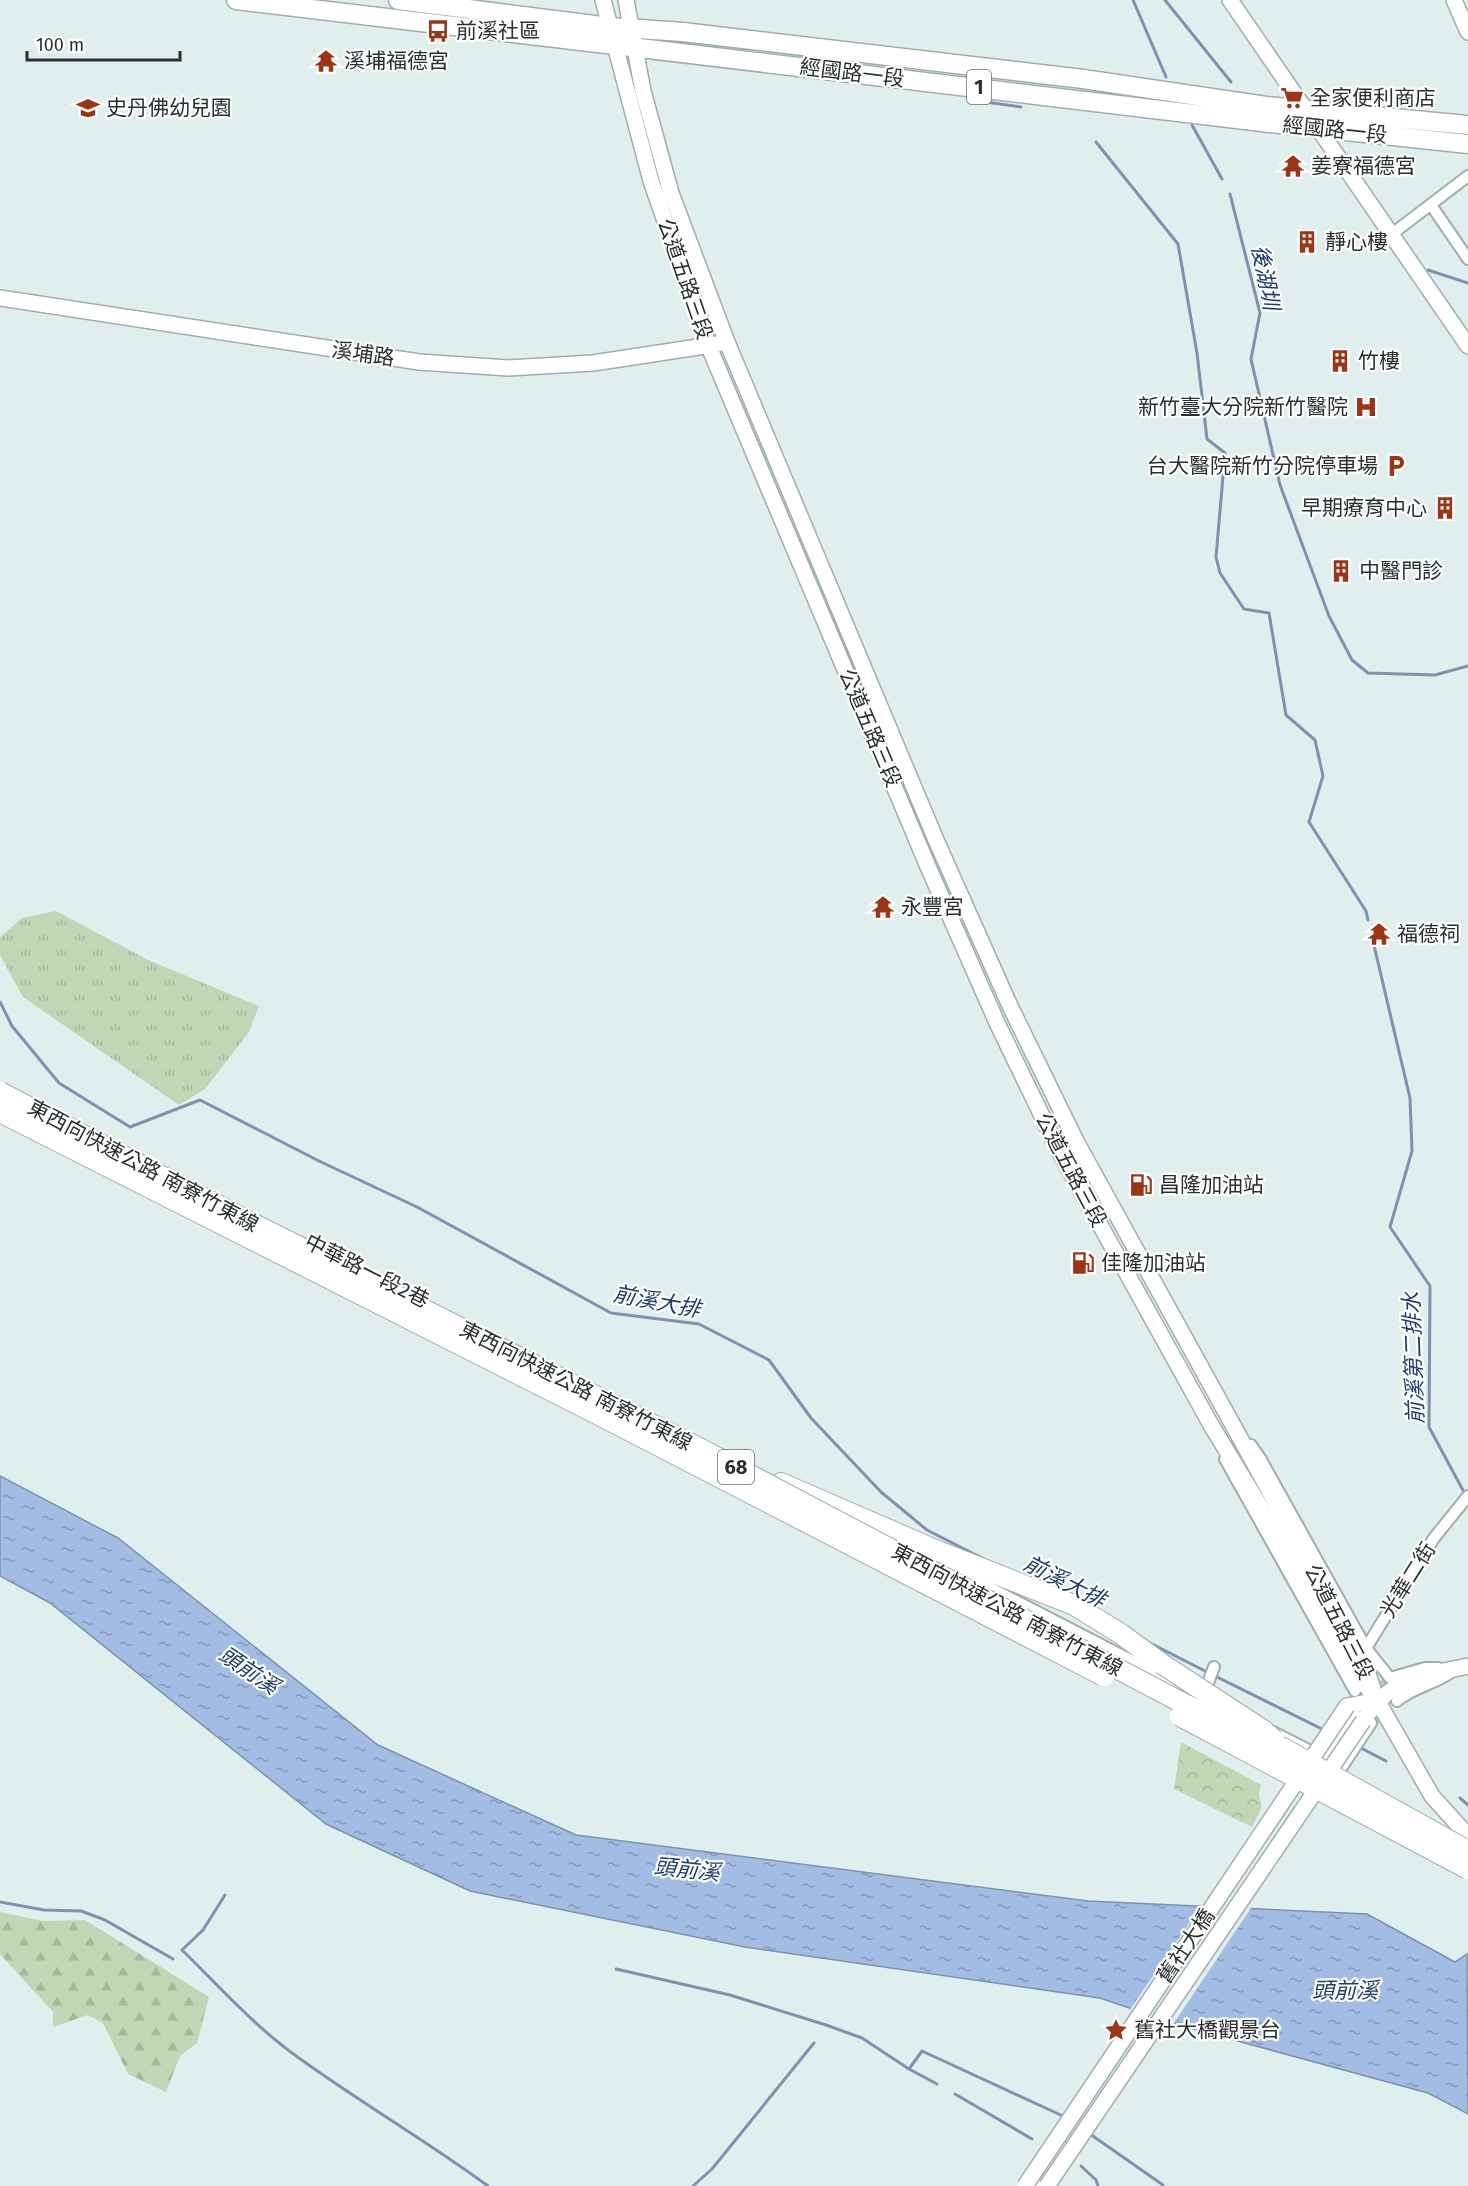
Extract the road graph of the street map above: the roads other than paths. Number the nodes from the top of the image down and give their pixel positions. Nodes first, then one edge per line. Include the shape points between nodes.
1 (236, 0) edge
2 (398, 0) edge
3 (603, 0) edge
4 (626, 0) edge
5 (1230, 0) edge
6 (1454, 0) edge
7 (610, 27) junction
8 (633, 29) junction
9 (1468, 32) edge
10 (615, 46) junction
11 (636, 48) junction
12 (1305, 109) junction
13 (1468, 125) edge
14 (1321, 129) junction
15 (1468, 144) edge
16 (1468, 176) edge
17 (1431, 205) junction
18 (1392, 234) junction
19 (1468, 259) edge
20 (0, 298) edge
21 (727, 342) junction
22 (1468, 346) edge
23 (709, 347) junction
24 (0, 1085) edge
25 (0, 1092) edge
26 (0, 1112) edge
27 (1135, 1249) junction
28 (1119, 1257) junction
29 (1230, 1420) junction
30 (1211, 1425) junction
31 (733, 1459) junction
32 (777, 1481) junction
33 (1468, 1496) edge
34 (788, 1498) junction
35 (1366, 1648) junction
36 (1214, 1667) dead end
37 (1462, 1667) edge
38 (1173, 1682) junction
39 (1206, 1688) junction
40 (1355, 1691) dead end
41 (1377, 1700) junction
42 (1397, 1701) tunnel mouth
43 (1231, 1711) junction
44 (1359, 1716) junction
45 (1283, 1748) junction
46 (1324, 1758) junction
47 (1468, 1836) edge
48 (1468, 1851) edge
49 (1468, 1869) edge
50 (1062, 2147) dead end
51 (1025, 2186) edge
52 (1036, 2186) edge
53 (1047, 2186) edge

1 - 10 main road, 經國路一段 / 1
2 - 7 main road, 經國路一段 / 1
3 - 7 street, 公道五路三段
4 - 8 street, 公道五路三段
5 - 12 street
6 - 9 street
7 - 8 main road, 經國路一段 / 1
7 - 10 street, 公道五路三段
8 - 11 street, 公道五路三段
8 - 12 main road, 經國路一段 / 1 via 1047,75
10 - 11 main road, 經國路一段 / 1
10 - 23 street, 公道五路三段 via 651,181
11 - 14 main road, 經國路一段 / 1
11 - 21 street, 公道五路三段 via 650,123 671,193
12 - 13 main road, 經國路一段 / 1
12 - 14 street
14 - 15 main road, 經國路一段 / 1
14 - 18 street
16 - 17 street
17 - 18 street
17 - 19 street
18 - 22 street
20 - 23 street, 溪埔路 via 419,362 508,368 593,363
21 - 23 street, 溪埔路
21 - 27 street, 公道五路三段 via 1010,1006 1077,1143
23 - 28 street, 公道五路三段 via 998,1025 1058,1149
24 - 31 street, 中華路一段2巷
25 - 45 highway, 東西向快速公路 南寮竹東線 / 68, bridge via 710,1454 1186,1705 1249,1737
26 - 49 highway, 東西向快速公路 南寮竹東線 / 68, bridge via 993,1617
27 - 28 street
27 - 29 street, 公道五路三段
28 - 30 street, 公道五路三段
29 - 35 street, 公道五路三段 via 1260,1458
29 - 41 street, 公道五路三段 via 1364,1662
30 - 40 street, 公道五路三段 via 1230,1471
30 - 41 street, 公道五路三段 via 1351,1667
31 - 32 street, 中華路一段2巷
31 - 34 street, 中華路一段2巷 via 746,1476
32 - 34 street, 中華路一段2巷
32 - 45 highway, bridge via 1074,1605 1263,1730
33 - 35 street, 光華二街 via 1434,1538
34 - 38 street, 中華路一段2巷 via 921,1568 954,1569
35 - 37 street, 公道五路三段 via 1390,1678 1425,1668
36 - 39 street
37 - 41 street via 1395,1685
37 - 42 street
38 - 39 street, 中華路一段2巷
38 - 43 street, 中華路一段2巷
39 - 43 street, 中華路一段2巷
41 - 44 street
41 - 44 street
41 - 47 street via 1432,1796
43 - 46 street, 中華路一段2巷
44 - 46 street via 1344,1728
44 - 46 street, 中華路一段2巷 via 1359,1739 1342,1767
44 - 51 street, 舊社大橋, bridge
44 - 53 street, 舊社大橋, bridge
45 - 48 highway, 東西向快速公路 南寮竹東線 / 68, bridge
50 - 52 street

